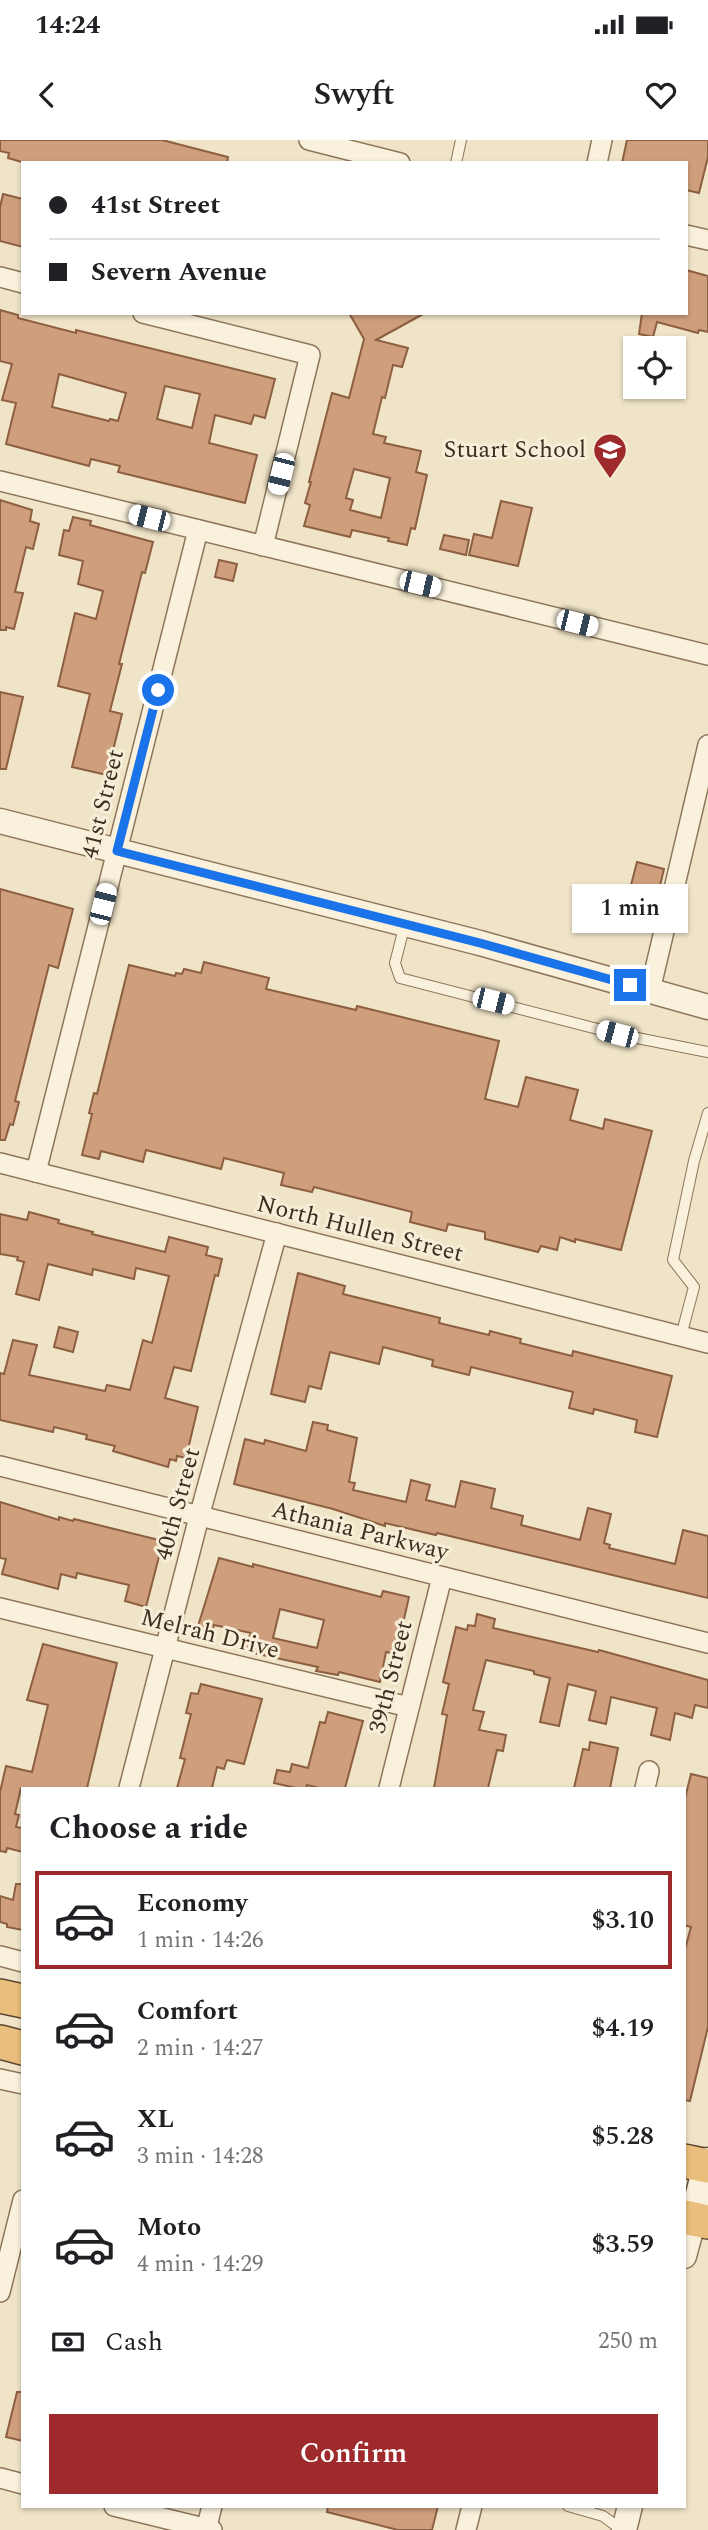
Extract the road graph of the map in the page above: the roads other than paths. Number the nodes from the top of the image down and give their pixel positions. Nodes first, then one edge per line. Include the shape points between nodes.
1 (309, 140) edge
2 (461, 140) edge
3 (602, 140) edge
4 (392, 161) edge
5 (456, 161) edge
6 (597, 161) edge
7 (688, 235) edge
8 (708, 240) edge
9 (0, 277) edge
10 (21, 282) edge
11 (151, 315) edge
12 (0, 481) edge
13 (198, 530) junction
14 (263, 546) junction
15 (708, 655) edge
16 (708, 745) edge
17 (0, 821) edge
18 (117, 851) junction
19 (405, 924) junction
20 (480, 943) junction
21 (652, 982) junction
22 (708, 990) edge
23 (708, 1007) edge
24 (708, 1052) edge
25 (708, 1113) edge
26 (0, 1163) edge
27 (36, 1172) junction
28 (277, 1233) junction
29 (681, 1336) junction
30 (708, 1343) edge
31 (0, 1466) edge
32 (199, 1517) junction
33 (442, 1577) junction
34 (0, 1608) edge
35 (708, 1643) edge
36 (165, 1649) junction
37 (409, 1707) junction
38 (129, 1787) edge
39 (389, 1787) edge
40 (0, 1956) edge
41 (21, 1961) edge
42 (0, 1996) edge
43 (21, 2001) edge
44 (0, 2042) edge
45 (21, 2047) edge
46 (0, 2079) edge
47 (21, 2084) edge
48 (703, 2165) edge
49 (21, 2208) edge
50 (696, 2220) edge
51 (686, 2250) edge
52 (0, 2292) edge
53 (0, 2478) edge
54 (21, 2483) edge
55 (122, 2508) edge
56 (212, 2508) edge
57 (472, 2508) edge
58 (575, 2508) edge
59 (629, 2508) edge
60 (208, 2530) edge
61 (466, 2530) edge
62 (623, 2530) edge

1 - 4 street
2 - 5 lane
3 - 6 street
7 - 8 street
9 - 10 street
11 - 14 street via 310,355
12 - 13 street
13 - 14 street
13 - 18 street, 41st Street
14 - 15 street
16 - 21 street
17 - 18 street
18 - 19 street
18 - 27 street, 41st Street
19 - 20 street
19 - 24 lane via 395,963 400,978 617,1034
20 - 21 street
20 - 23 street
21 - 22 street
25 - 29 lane via 673,1260 694,1287
26 - 27 street, North Hullen Street
27 - 28 street, North Hullen Street
28 - 29 street, North Hullen Street
28 - 32 street, 40th Street
29 - 30 street, North Hullen Street
31 - 32 street, Athania Parkway
32 - 33 street, Athania Parkway
32 - 36 street, 40th Street
33 - 35 street, Athania Parkway
33 - 37 street, 39th Street
34 - 36 street, Melrah Drive
36 - 37 street, Melrah Drive
36 - 38 street, 40th Street
37 - 39 street, 39th Street
40 - 41 street
42 - 43 highway
44 - 45 highway
46 - 47 street
48 - 50 main road
49 - 52 street
50 - 51 street
53 - 54 street
55 - 60 street
56 - 60 street
57 - 61 street
58 - 62 lane via 603,2516
59 - 62 street

